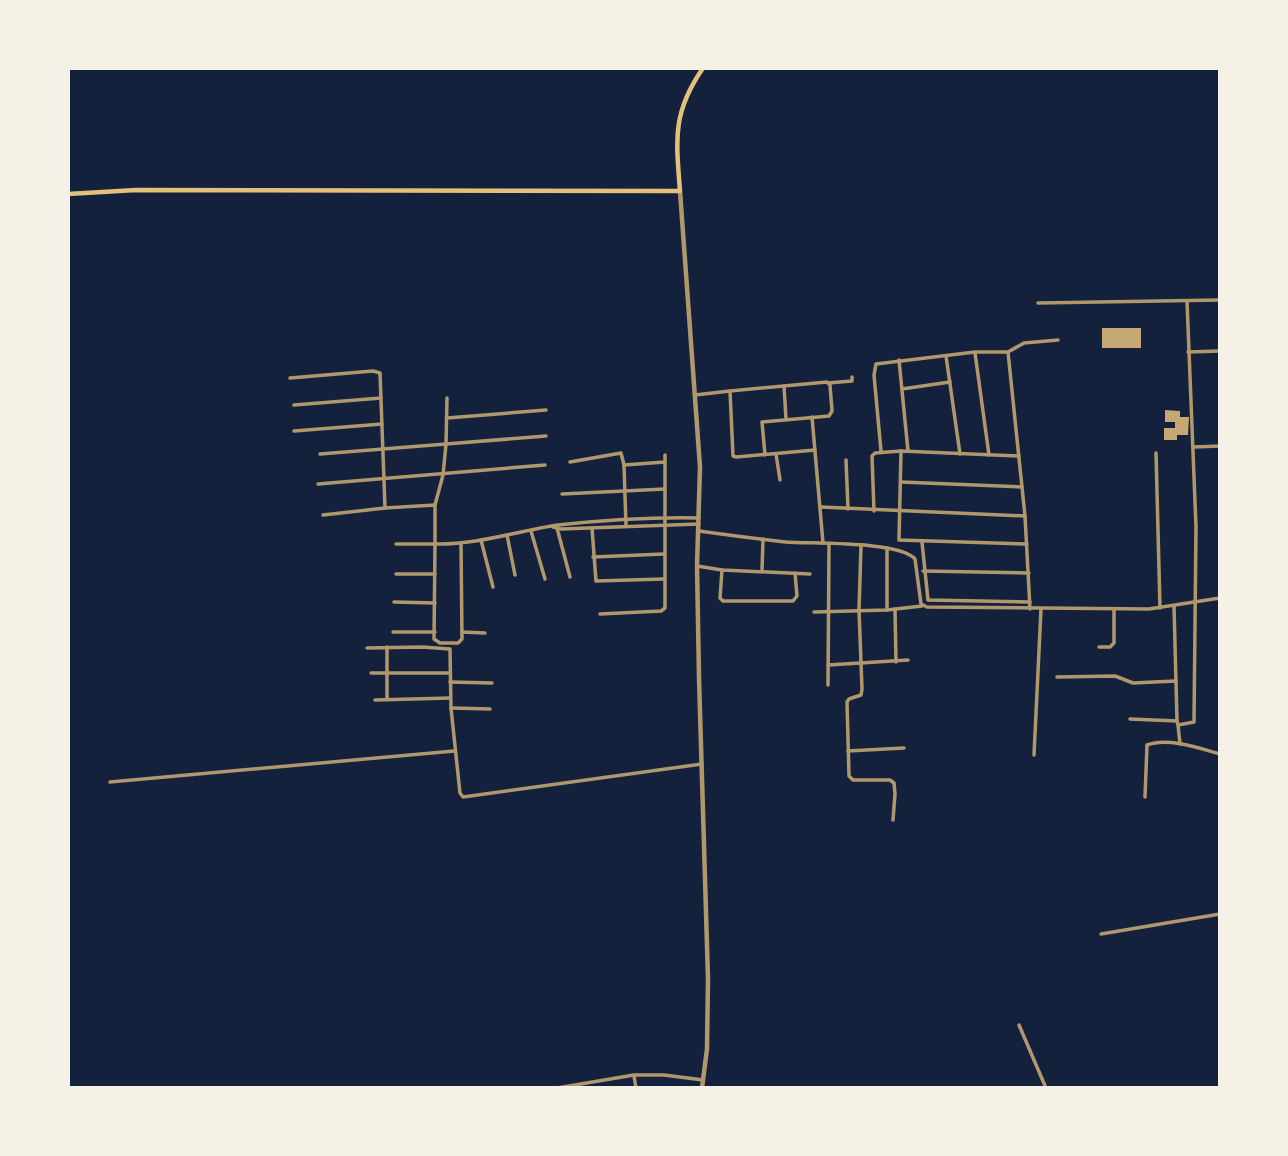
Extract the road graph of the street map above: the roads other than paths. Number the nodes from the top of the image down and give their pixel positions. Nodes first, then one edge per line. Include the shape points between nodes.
1 (703, 68) edge
2 (680, 191) junction
3 (68, 194) edge
4 (1220, 300) edge
5 (1187, 301) junction
6 (1038, 303) dead end
7 (1058, 340) dead end
8 (1220, 351) edge
9 (975, 352) junction
10 (1008, 352) junction
11 (1188, 352) junction
12 (946, 355) junction
13 (899, 360) junction
14 (852, 377) dead end
15 (290, 378) dead end
16 (950, 382) junction
17 (828, 383) junction
18 (784, 386) junction
19 (902, 389) junction
20 (730, 391) junction
21 (695, 395) junction
22 (381, 398) junction
23 (447, 398) dead end
24 (294, 405) dead end
25 (546, 410) dead end
26 (812, 417) junction
27 (447, 418) junction
28 (786, 419) junction
29 (382, 424) junction
30 (294, 431) dead end
31 (546, 436) dead end
32 (446, 444) junction
33 (1220, 446) edge
34 (1193, 447) junction
35 (382, 450) junction
36 (815, 450) junction
37 (901, 450) junction
38 (881, 451) junction
39 (908, 451) junction
40 (1156, 453) dead end
41 (320, 454) dead end
42 (776, 454) junction
43 (960, 454) junction
44 (666, 455) dead end
45 (765, 455) junction
46 (989, 455) junction
47 (1019, 456) junction
48 (846, 460) dead end
49 (570, 462) dead end
50 (666, 462) junction
51 (545, 465) dead end
52 (624, 465) junction
53 (443, 474) junction
54 (384, 478) junction
55 (780, 480) dead end
56 (901, 482) junction
57 (318, 484) dead end
58 (1022, 486) junction
59 (665, 489) junction
60 (624, 491) junction
61 (562, 494) dead end
62 (435, 505) junction
63 (821, 507) junction
64 (385, 508) junction
65 (848, 509) junction
66 (874, 510) junction
67 (900, 511) junction
68 (323, 515) dead end
69 (1025, 516) junction
70 (665, 518) junction
71 (626, 520) junction
72 (699, 521) junction
73 (591, 522) junction
74 (665, 524) junction
75 (626, 526) junction
76 (555, 527) junction
77 (592, 528) junction
78 (531, 531) junction
79 (699, 531) junction
80 (507, 535) junction
81 (763, 539) junction
82 (481, 540) junction
83 (922, 542) junction
84 (461, 543) junction
85 (823, 543) junction
86 (396, 544) dead end
87 (435, 544) junction
88 (829, 544) junction
89 (1027, 544) junction
90 (861, 546) junction
91 (887, 548) junction
92 (664, 554) junction
93 (593, 557) junction
94 (698, 566) junction
95 (722, 570) junction
96 (762, 571) junction
97 (923, 571) junction
98 (795, 573) junction
99 (1030, 573) junction
100 (396, 574) dead end
101 (435, 574) junction
102 (810, 574) dead end
103 (515, 575) dead end
104 (570, 576) dead end
105 (545, 579) dead end
106 (664, 579) junction
107 (493, 587) dead end
108 (1220, 598) edge
109 (1196, 600) junction
110 (394, 602) dead end
111 (1030, 602) junction
112 (435, 603) junction
113 (922, 606) junction
114 (1174, 606) junction
115 (1041, 608) junction
116 (1160, 608) junction
117 (1030, 609) junction
118 (1114, 609) junction
119 (859, 610) junction
120 (887, 610) junction
121 (895, 610) junction
122 (829, 611) junction
123 (814, 612) dead end
124 (600, 614) dead end
125 (393, 632) dead end
126 (435, 632) junction
127 (462, 632) junction
128 (485, 633) dead end
129 (387, 647) junction
130 (1099, 647) dead end
131 (367, 648) dead end
132 (908, 660) dead end
133 (896, 662) junction
134 (860, 663) junction
135 (828, 665) junction
136 (371, 673) dead end
137 (387, 673) junction
138 (450, 673) junction
139 (1057, 677) dead end
140 (1176, 681) junction
141 (450, 682) junction
142 (492, 683) dead end
143 (828, 685) dead end
144 (450, 698) junction
145 (387, 699) junction
146 (375, 700) dead end
147 (451, 708) junction
148 (490, 709) dead end
149 (1130, 719) dead end
150 (1177, 723) junction
151 (1180, 745) junction
152 (904, 748) dead end
153 (454, 751) junction
154 (848, 751) junction
155 (1220, 754) edge
156 (1034, 755) dead end
157 (702, 764) junction
158 (110, 782) dead end
159 (1145, 797) dead end
160 (893, 820) dead end
161 (1220, 914) edge
162 (1101, 933) dead end
163 (1019, 1025) dead end
164 (634, 1075) junction
165 (703, 1080) junction
166 (581, 1086) edge
167 (557, 1088) edge
168 (636, 1088) edge
169 (702, 1088) edge
170 (1046, 1088) edge

1 - 2 main road via 680,113
2 - 3 main road via 136,190
2 - 21 street
4 - 5 street
5 - 6 street
5 - 11 street
7 - 10 street via 1024,343
8 - 11 street
9 - 10 street
9 - 12 street
9 - 46 street
10 - 47 street
11 - 34 street
12 - 13 street
12 - 16 street
13 - 19 street
13 - 38 street via 874,367
14 - 17 street via 852,381
15 - 22 street via 376,371 380,373
16 - 19 street
16 - 43 street
17 - 18 street
17 - 26 street via 831,414
18 - 20 street
18 - 28 street
19 - 39 street
20 - 21 street
20 - 45 street via 733,456
21 - 72 street
22 - 24 street
22 - 29 street
23 - 27 street
25 - 27 street
26 - 28 street
26 - 36 street
27 - 32 street
28 - 45 street via 761,423
29 - 30 street
29 - 35 street
31 - 32 street
32 - 35 street
32 - 53 street
33 - 34 street
34 - 109 street
35 - 41 street
35 - 54 street
36 - 42 street
36 - 63 street
37 - 38 street
37 - 39 street
37 - 56 street
38 - 66 street via 872,456
39 - 43 street
40 - 116 street
42 - 45 street
42 - 55 street
43 - 46 street
44 - 50 street
46 - 47 street
47 - 58 street
48 - 65 street
49 - 52 street via 619,452
50 - 52 street
50 - 59 street
51 - 53 street
52 - 60 street
53 - 54 street
53 - 62 street
54 - 57 street
54 - 64 street
56 - 58 street
56 - 67 street
58 - 69 street
59 - 60 street
59 - 70 street
60 - 61 street
60 - 71 street
62 - 64 street
62 - 87 street
63 - 65 street
63 - 85 street
64 - 68 street
65 - 66 street
66 - 67 street
67 - 69 street
67 - 83 street via 899,540
69 - 89 street
70 - 71 street
70 - 72 street
70 - 74 street
71 - 73 street
71 - 75 street
72 - 74 street
72 - 79 street
73 - 76 street
73 - 77 street
74 - 75 street
74 - 92 street
75 - 77 street
76 - 77 street
76 - 78 street
76 - 104 street
77 - 93 street
78 - 80 street
78 - 105 street
79 - 81 street
79 - 94 street
80 - 82 street
80 - 103 street
81 - 85 street
81 - 96 street
82 - 84 street
82 - 107 street
83 - 89 street
83 - 97 street
84 - 87 street
84 - 127 street
85 - 88 street
86 - 87 street
87 - 101 street
88 - 90 street
88 - 122 street
89 - 99 street
90 - 91 street
90 - 119 street
91 - 113 street via 915,559
91 - 120 street
92 - 93 street
92 - 106 street
93 - 106 street via 598,582
94 - 95 street
94 - 157 street
95 - 96 street
95 - 98 street via 723,601 793,601 797,596
96 - 98 street
97 - 99 street
97 - 111 street via 928,600
98 - 102 street
99 - 111 street
100 - 101 street
101 - 112 street
106 - 124 street via 664,610
108 - 109 street
109 - 114 street
109 - 150 street via 1194,723
110 - 112 street
111 - 117 street
112 - 126 street
113 - 117 street
113 - 121 street
114 - 116 street
114 - 140 street
115 - 117 street
115 - 118 street
115 - 156 street
116 - 118 street
118 - 130 street via 1114,643
119 - 120 street
119 - 122 street
119 - 134 street
120 - 121 street
121 - 133 street
122 - 123 street
122 - 135 street
125 - 126 street
126 - 127 street via 436,642 451,644 460,641
127 - 128 street
129 - 131 street
129 - 137 street
129 - 138 street via 449,648
132 - 133 street
133 - 134 street
134 - 135 street
134 - 154 street via 861,695 847,702
135 - 143 street
136 - 137 street
137 - 138 street
137 - 145 street
138 - 141 street
139 - 140 street
140 - 150 street
141 - 142 street
141 - 144 street
144 - 145 street
144 - 147 street
145 - 146 street
147 - 148 street
147 - 153 street
149 - 150 street
150 - 151 street
151 - 155 street
151 - 159 street via 1147,745
152 - 154 street
153 - 157 street via 463,797
153 - 158 street
154 - 160 street via 851,779 894,783
157 - 165 street via 708,979
161 - 162 street
163 - 170 street
164 - 165 street
164 - 166 street
164 - 168 street
165 - 169 street
166 - 167 street

